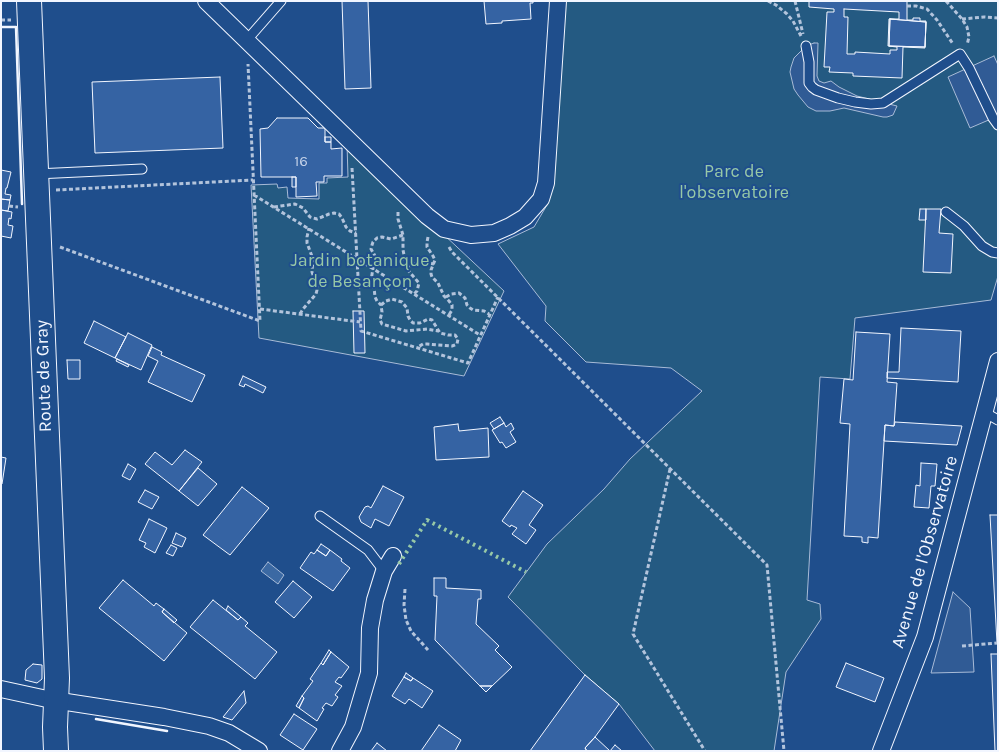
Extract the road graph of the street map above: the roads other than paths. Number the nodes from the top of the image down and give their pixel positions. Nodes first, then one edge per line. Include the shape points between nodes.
1 (29, 1) edge
2 (206, 1) edge
3 (281, 1) edge
4 (558, 1) edge
5 (246, 42) junction
6 (806, 46) road end
7 (998, 125) edge
8 (142, 169) dead end
9 (43, 182) junction
10 (946, 212) dead end
11 (998, 253) edge
12 (998, 361) edge
13 (991, 416) edge
14 (320, 516) dead end
15 (393, 556) dead end
16 (384, 570) junction
17 (1, 689) edge
18 (56, 700) junction
19 (56, 751) edge
20 (259, 751) edge
21 (340, 751) edge
22 (881, 751) edge

1 - 9 main road, Route de Gray
2 - 5 street
3 - 5 lane
4 - 5 street via 546,183 541,199 526,217 494,233 471,235 440,226
6 - 7 lane via 812,87 864,104 883,103 960,54
8 - 9 lane
9 - 18 main road, Route de Gray
10 - 11 lane via 982,246
12 - 13 street, Avenue de l'Observatoire
13 - 22 street, Avenue de l'Observatoire via 925,637
14 - 16 lane via 368,550
15 - 16 street
16 - 21 street via 374,600 369,672 353,728
17 - 18 street
18 - 19 main road, Route de Gray
18 - 20 street via 209,726 229,733

